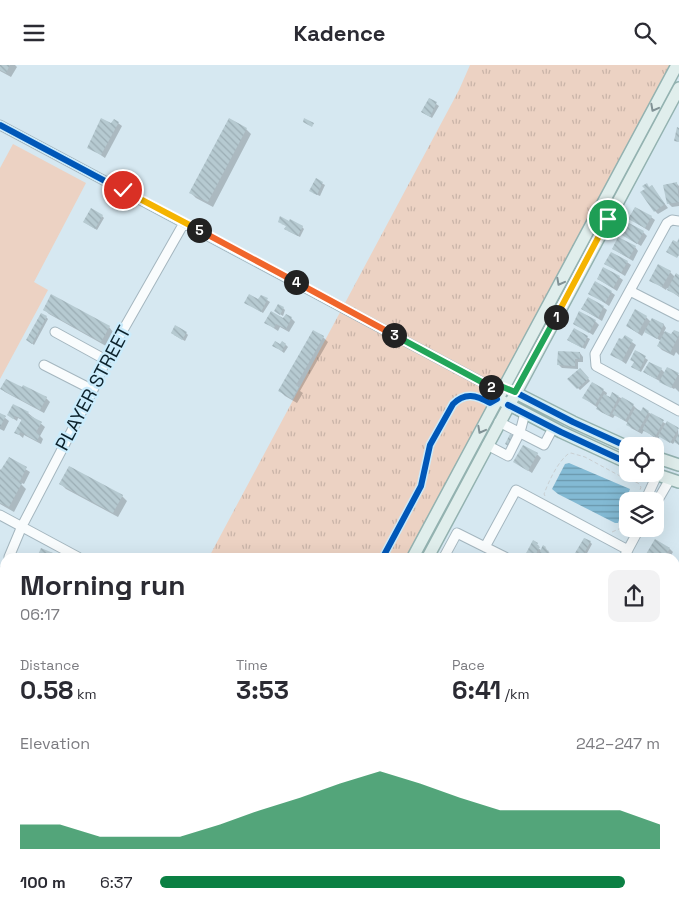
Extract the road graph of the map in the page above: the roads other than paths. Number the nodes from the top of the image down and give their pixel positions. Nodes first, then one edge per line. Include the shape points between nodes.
1 (677, 65) edge
2 (675, 79) edge
3 (679, 88) edge
4 (0, 125) edge
5 (622, 168) junction
6 (633, 174) junction
7 (676, 221) edge
8 (184, 223) junction
9 (573, 259) junction
10 (584, 265) junction
11 (630, 291) junction
12 (679, 316) edge
13 (55, 333) dead end
14 (106, 360) junction
15 (44, 365) dead end
16 (498, 387) junction
17 (93, 390) junction
18 (515, 392) junction
19 (497, 399) junction
20 (508, 405) junction
21 (679, 411) edge
22 (525, 413) junction
23 (499, 421) junction
24 (553, 428) junction
25 (520, 432) junction
26 (619, 443) edge
27 (487, 445) junction
28 (619, 459) edge
29 (664, 460) edge
30 (679, 465) edge
31 (675, 481) edge
32 (653, 482) edge
33 (649, 492) edge
34 (664, 493) edge
35 (442, 504) junction
36 (453, 510) junction
37 (0, 515) edge
38 (22, 526) junction
39 (635, 537) edge
40 (486, 547) junction
41 (11, 553) edge
42 (71, 553) edge
43 (415, 553) edge
44 (430, 553) edge
45 (446, 553) edge
46 (497, 553) edge
47 (624, 553) edge
48 (627, 553) edge

1 - 2 main road
2 -> 5 main road
3 - 6 main road
4 - 8 street
5 - 6 main road
5 - 9 main road
6 - 10 main road
7 - 11 street via 667,223
8 - 14 street, PLAYER STREET
8 - 16 street
9 - 10 main road
9 -> 16 main road
10 - 18 main road
11 - 12 street
11 - 21 street via 595,354 596,366
13 - 14 street
14 - 17 street, PLAYER STREET
15 - 17 street
16 - 18 main road
16 - 19 main road
17 - 38 street, PLAYER STREET
18 - 20 main road
18 - 26 main road
19 - 20 main road
19 -> 35 main road
20 - 22 main road
20 - 23 main road
22 - 24 main road
22 - 25 street
23 - 25 street
23 - 27 main road
24 - 25 street via 544,445
24 - 28 main road
25 - 27 street via 508,456
27 - 36 main road
29 - 30 main road
31 - 34 street
32 - 33 street
35 - 36 main road
35 - 43 main road
36 - 44 main road
37 - 38 street
38 - 41 street, PLAYER STREET
38 - 42 street
39 - 48 street
40 - 45 street via 458,533
40 - 46 street
40 - 47 street via 516,490

